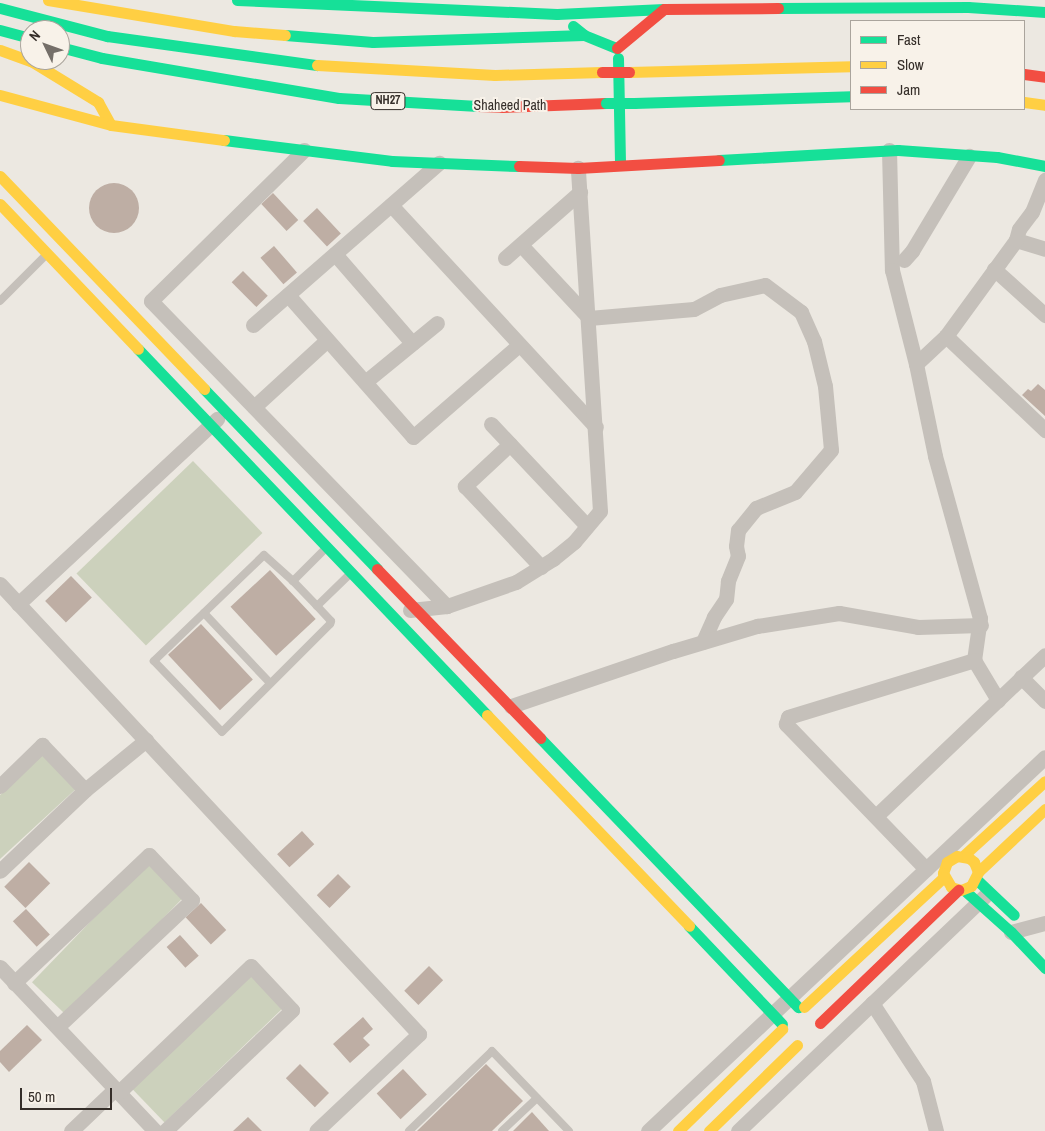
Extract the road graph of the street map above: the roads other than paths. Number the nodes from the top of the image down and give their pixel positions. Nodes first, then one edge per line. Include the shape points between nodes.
1 (48, 0) edge
2 (237, 0) edge
3 (546, 0) edge
4 (294, 2) edge
5 (80, 3) edge
6 (725, 4) edge
7 (606, 6) edge
8 (0, 8) edge
9 (664, 9) junction
10 (1045, 12) edge
11 (557, 14) junction
12 (513, 25) junction
13 (0, 30) edge
14 (20, 35) edge
15 (584, 35) junction
16 (617, 48) junction
17 (70, 49) edge
18 (0, 50) edge
19 (850, 66) edge
20 (1025, 74) edge
21 (1045, 77) edge
22 (0, 94) edge
23 (850, 96) edge
24 (1025, 102) edge
25 (1045, 106) edge
26 (111, 125) junction
27 (304, 150) junction
28 (889, 150) junction
29 (969, 156) junction
30 (439, 162) junction
31 (620, 165) junction
32 (1045, 166) edge
33 (578, 168) junction
34 (0, 176) edge
35 (1045, 180) edge
36 (580, 192) junction
37 (0, 204) edge
38 (391, 205) junction
39 (1016, 240) junction
40 (520, 245) junction
41 (1045, 249) edge
42 (48, 253) junction
43 (335, 254) junction
44 (505, 258) dead end
45 (904, 260) dead end
46 (994, 269) junction
47 (288, 295) junction
48 (150, 300) junction
49 (0, 301) edge
50 (1045, 315) edge
51 (135, 316) junction
52 (589, 318) junction
53 (437, 323) dead end
54 (254, 325) dead end
55 (121, 330) junction
56 (946, 336) junction
57 (327, 340) junction
58 (412, 343) junction
59 (520, 344) junction
60 (916, 364) junction
61 (365, 382) junction
62 (254, 407) junction
63 (226, 410) junction
64 (211, 424) junction
65 (491, 424) dead end
66 (596, 427) junction
67 (1045, 430) edge
68 (510, 444) junction
69 (587, 526) junction
70 (327, 547) junction
71 (541, 567) junction
72 (351, 572) junction
73 (293, 582) junction
74 (0, 584) edge
75 (18, 604) junction
76 (317, 606) junction
77 (447, 606) junction
78 (418, 609) junction
79 (388, 611) junction
80 (204, 613) junction
81 (981, 626) junction
82 (703, 642) junction
83 (1045, 655) edge
84 (974, 660) junction
85 (482, 676) junction
86 (1021, 677) junction
87 (270, 682) junction
88 (465, 692) junction
89 (998, 700) junction
90 (1045, 701) edge
91 (511, 706) junction
92 (146, 740) junction
93 (1045, 757) edge
94 (1045, 781) edge
95 (0, 786) edge
96 (85, 790) junction
97 (1045, 809) edge
98 (876, 816) junction
99 (963, 856) junction
100 (926, 870) junction
101 (0, 871) edge
102 (977, 875) junction
103 (944, 877) junction
104 (961, 890) junction
105 (985, 897) junction
106 (1045, 923) edge
107 (1018, 930) junction
108 (1038, 941) dead end
109 (0, 967) edge
110 (1045, 968) edge
111 (14, 982) junction
112 (797, 1004) junction
113 (872, 1004) junction
114 (778, 1022) junction
115 (820, 1023) junction
116 (57, 1027) junction
117 (817, 1036) dead end
118 (117, 1091) junction
119 (537, 1098) junction
120 (71, 1131) edge
121 (155, 1131) edge
122 (165, 1131) edge
123 (316, 1131) edge
124 (408, 1131) edge
125 (502, 1131) edge
126 (568, 1131) edge
127 (648, 1131) edge
128 (678, 1131) edge
129 (709, 1131) edge
130 (738, 1131) edge
131 (936, 1131) edge

1 - 5 main road
2 - 4 main road
3 - 11 street
4 - 12 main road
5 - 12 main road via 234,31 373,42
6 - 9 main road
6 - 10 main road via 968,7
7 - 9 main road
7 - 11 main road
8 - 19 main road, NH27, bridge via 107,36 336,68 495,75
9 - 16 main road
11 - 12 main road
11 - 15 main road
12 - 15 main road
13 - 14 main road
15 - 16 main road
16 - 31 main road
17 - 23 main road, Shaheed Path / NH27, bridge via 102,58 339,98 502,107
18 - 26 main road via 31,62 98,102
20 - 21 main road
22 - 26 main road
24 - 25 main road
26 - 27 main road
27 - 30 main road via 392,161
27 - 48 street
28 - 29 main road
28 - 31 main road
28 - 60 street via 892,270
29 - 32 main road via 997,157
29 - 45 street
30 - 33 main road
30 - 38 street
31 - 33 main road
33 - 36 street
34 - 51 main road
35 - 39 street
36 - 40 street
36 - 52 street
37 - 42 main road
38 - 43 street
38 - 59 street
39 - 41 street
39 - 46 street
40 - 44 street
40 - 52 street
42 - 49 lane
42 - 55 main road
43 - 47 street
43 - 58 street
46 - 50 street
46 - 56 street
47 - 54 street
47 - 57 street
48 - 51 street
48 - 62 street
51 - 55 street
51 - 63 main road
52 - 66 street
52 - 82 street via 694,308 720,295 765,285 801,312 814,341 825,386 831,450 795,492 756,508 738,530 738,556 728,581 726,599
53 - 58 street
55 - 64 main road
56 - 60 street
56 - 67 street
57 - 61 street
57 - 62 street
58 - 61 street
59 - 61 street via 413,437
59 - 66 street
60 - 81 street via 935,456
62 - 77 street
63 - 64 street
63 - 78 main road
64 - 70 main road
64 - 75 street
65 - 68 street
66 - 69 street via 600,510
68 - 69 street
68 - 71 street via 465,486
69 - 71 street via 574,542
70 - 72 main road
70 - 73 lane
71 - 77 street via 516,582
72 - 76 lane
72 - 79 main road
73 - 76 lane
73 - 80 lane via 264,555
74 - 75 street
75 - 92 street
76 - 87 lane via 331,621 330,624
77 - 78 street
78 - 79 street
78 - 85 main road
79 - 88 main road
80 - 87 lane
80 - 87 lane via 154,661 220,732
81 - 82 street via 918,627 839,613 757,626
81 - 84 street
82 - 91 street
83 - 86 street
84 - 89 street
84 - 98 street via 788,717 786,724
85 - 88 main road
85 - 91 main road
86 - 89 street
86 - 90 street
88 - 114 main road
89 - 98 street
91 - 112 main road
92 - 96 street
92 - 123 street via 419,1034
93 - 100 street
94 - 99 main road
95 - 96 street via 42,745
96 - 101 street
97 - 102 main road
98 - 100 street
99 - 102 main road via 974,862
99 - 103 main road via 947,862
100 - 112 street
102 - 104 main road via 971,886
102 - 105 main road
103 - 104 main road via 947,884
103 - 112 main road
104 - 105 main road
104 - 115 main road
105 - 107 main road
105 - 113 street
106 - 107 street
107 - 108 main road
107 - 110 main road
109 - 111 street
111 - 116 street
111 - 116 street via 149,855 180,887 192,900
112 - 114 street
112 - 115 main road via 815,1012
113 - 130 street
113 - 131 street via 923,1081
114 - 127 street
114 - 128 main road
114 - 129 main road via 788,1040 802,1044
115 - 117 main road
116 - 118 street
118 - 120 street
118 - 121 street
118 - 122 street via 251,966 292,1010
119 - 124 lane via 492,1051
119 - 125 lane
119 - 126 lane

